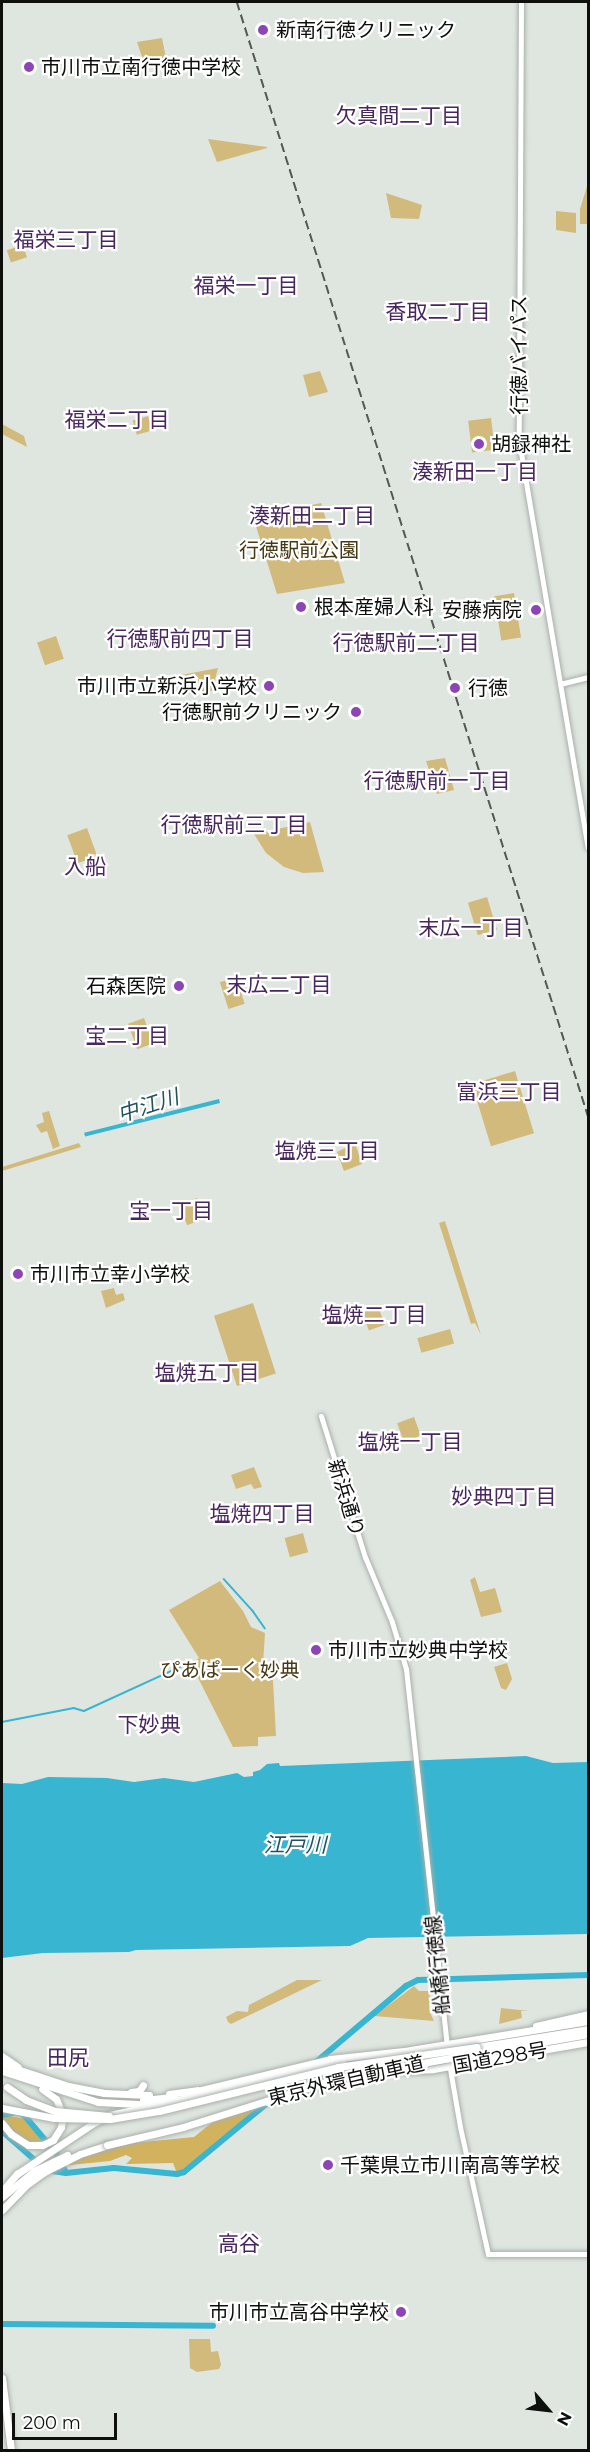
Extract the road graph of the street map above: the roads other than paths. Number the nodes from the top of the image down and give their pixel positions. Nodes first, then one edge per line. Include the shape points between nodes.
1 (522, 2) edge
2 (588, 677) edge
3 (560, 684) junction
4 (588, 847) edge
5 (321, 1416) dead end
6 (373, 1579) joint
7 (588, 2014) edge
8 (588, 2021) edge
9 (588, 2029) edge
10 (588, 2034) edge
11 (501, 2035) junction
12 (446, 2044) junction
13 (588, 2045) edge
14 (477, 2050) junction
15 (2, 2056) edge
16 (2, 2064) edge
17 (450, 2067) junction
18 (2, 2071) edge
19 (45, 2080) junction
20 (29, 2081) junction
21 (2, 2083) edge
22 (143, 2085) dead end
23 (208, 2088) junction
24 (90, 2090) junction
25 (92, 2099) junction
26 (157, 2104) junction
27 (2, 2108) edge
28 (123, 2117) junction
29 (2, 2123) edge
30 (107, 2145) junction
31 (22, 2170) junction
32 (2, 2191) edge
33 (2, 2199) edge
34 (2, 2210) edge
35 (588, 2254) edge
36 (2, 2378) edge
37 (2, 2408) edge
38 (10, 2451) edge

1 - 3 main road, 行徳バイパス via 519,441
2 - 3 main road
3 - 4 main road, 行徳バイパス
5 - 6 main road, 新浜通り
6 - 12 main road, 船橋行徳線 via 398,1639 411,1701
7 - 11 highway
8 - 11 highway, 国道298号
9 - 14 highway, 東京外環自動車道
10 - 14 highway, 東京外環自動車道
11 - 12 highway, 国道298号
12 - 17 main road, 船橋行徳線
12 - 23 highway, 国道298号 via 341,2057
13 - 17 highway, 国道298号
14 - 28 highway, 東京外環自動車道, bridge via 349,2065
14 - 30 highway, 東京外環自動車道, bridge via 330,2080 183,2127
15 - 19 highway
16 - 19 highway
17 - 26 highway, 国道298号, bridge via 418,2070 333,2064
17 - 35 main road, 船橋行徳線 via 488,2254
18 - 20 highway, 国道298号
19 - 24 highway
20 - 25 highway, 国道298号
20 - 29 highway via 49,2093 60,2107 63,2124 53,2140 28,2145
21 - 28 highway, bridge via 26,2100 55,2111
22 - 24 highway via 135,2092
23 - 24 highway via 151,2095
23 - 25 highway, 国道298号 via 163,2098
25 - 26 highway, 国道298号
26 - 31 highway via 100,2119
27 - 28 highway, bridge via 64,2119
30 - 33 highway via 49,2163 27,2176
30 - 34 highway via 45,2172
31 - 32 highway
31 - 33 highway
36 - 38 highway
37 - 38 highway

